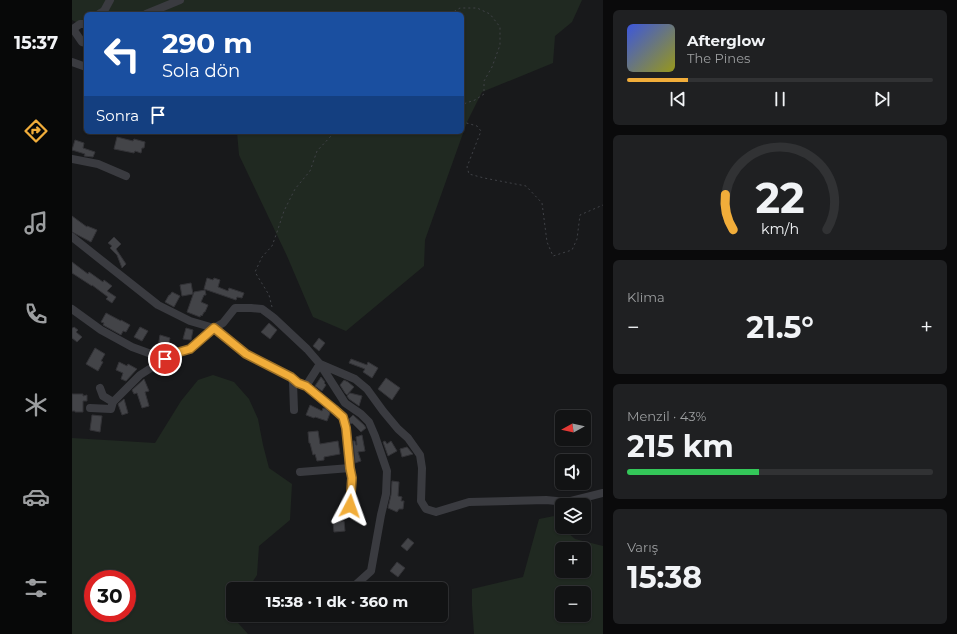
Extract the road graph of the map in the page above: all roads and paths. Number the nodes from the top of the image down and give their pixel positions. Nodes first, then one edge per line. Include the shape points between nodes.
1 (110, 0) edge
2 (180, 0) edge
3 (102, 12) edge
4 (151, 12) edge
5 (453, 12) edge
6 (84, 23) edge
7 (84, 43) edge
8 (72, 62) edge
9 (84, 66) edge
10 (464, 104) edge
11 (464, 122) edge
12 (332, 134) edge
13 (72, 159) edge
14 (126, 176) dead end
15 (603, 205) edge
16 (72, 237) edge
17 (72, 309) edge
18 (274, 318) junction
19 (214, 328) junction
20 (165, 359) junction
21 (320, 364) junction
22 (291, 377) junction
23 (306, 386) junction
24 (100, 388) dead end
25 (112, 402) junction
26 (90, 408) dead end
27 (294, 410) dead end
28 (350, 468) junction
29 (300, 472) dead end
30 (603, 493) edge
31 (350, 506) dead end
32 (359, 582) edge

1 - 3 street
2 - 4 street
5 - 10 path via 460,8 477,8 490,14 500,27 500,45 484,81 484,94
6 - 7 street via 73,29
8 - 9 street
11 - 15 path via 477,126 481,131 467,167 470,174 526,186 542,203 547,242 553,256 572,250 577,239 580,215
12 - 18 path via 317,151 310,170 295,189 272,246 262,257 255,272 269,295
13 - 14 street via 98,164
16 - 19 street via 158,305 190,321
17 - 20 street via 101,330 132,347
18 - 19 street via 262,309 235,308 223,323
18 - 21 street
19 - 20 street via 190,349
19 - 22 street via 246,354
20 - 25 street via 140,375
21 - 23 street
21 - 30 street via 355,379 367,389 383,412 408,438 420,455 421,501 426,509 436,512 469,502 566,502
21 - 32 street via 345,403 369,422 388,471 372,571
22 - 23 street
22 - 27 street
23 - 28 street via 343,417
24 - 25 street via 104,396
25 - 26 street via 111,410
28 - 29 street
28 - 31 street

